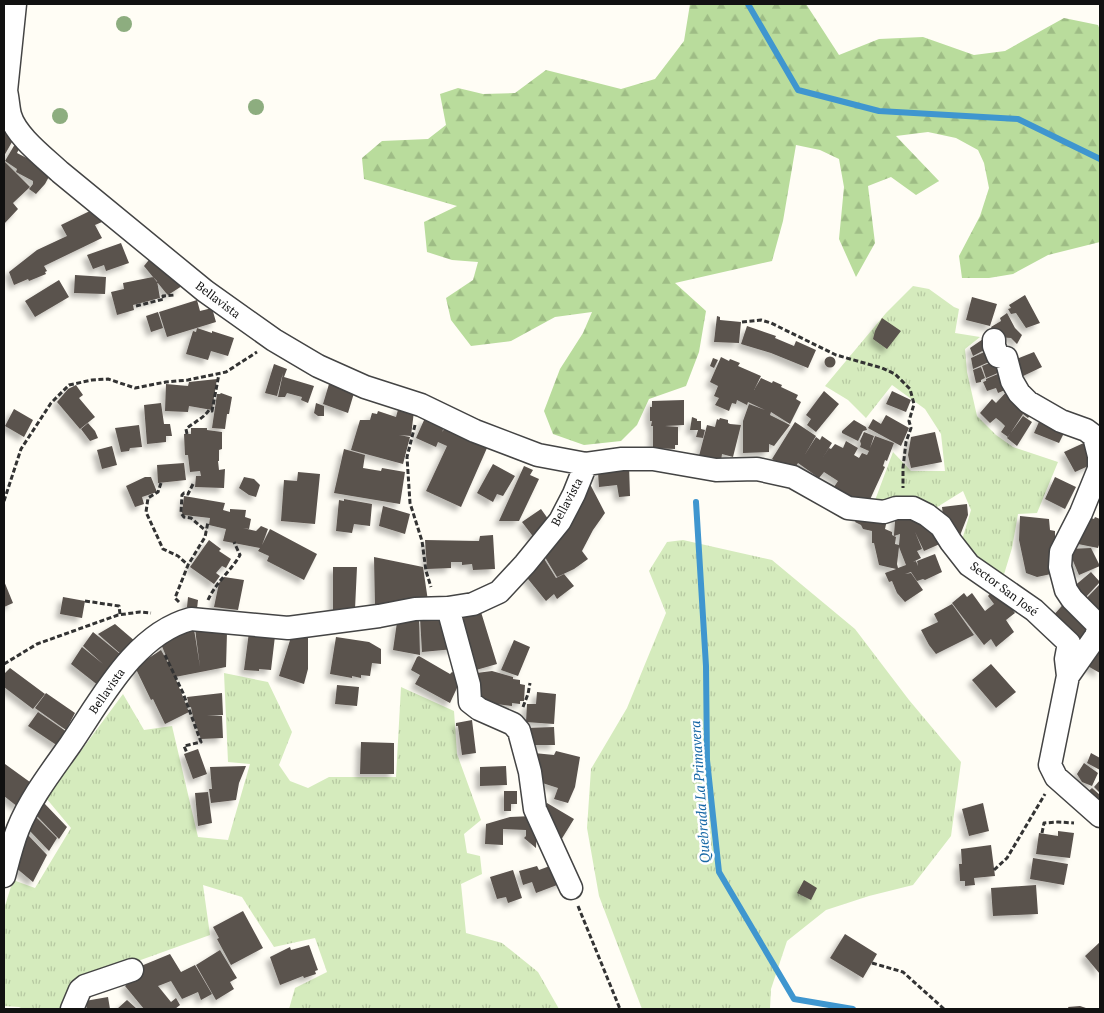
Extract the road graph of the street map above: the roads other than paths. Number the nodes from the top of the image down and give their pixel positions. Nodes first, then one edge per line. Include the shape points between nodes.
1 (15, 4) edge
2 (5, 92) edge
3 (994, 340) dead end
4 (586, 464) junction
5 (445, 608) junction
6 (1068, 676) junction
7 (1090, 821) edge
8 (4, 871) edge
9 (571, 888) road end
10 (132, 970) dead end
11 (72, 1009) edge

1 - 2 street, Bellavista
2 - 4 street, Bellavista via 14,123 39,152 205,291 274,340 318,366 365,387 420,405 475,431 538,455
3 - 6 street via 998,356 1006,358 1019,393 1052,416 1094,436 1099,456 1099,469 1093,485 1061,552 1060,567 1066,590 1098,629
4 - 5 street, Bellavista via 560,521 499,592 473,604
4 - 6 street, Sector San José via 653,458 716,470 758,469 793,477 848,508 884,512 913,508 941,526 969,564 1034,610 1069,643 1066,659
5 - 8 street, Bellavista via 416,609 288,628 191,620 154,638 121,670 38,791 18,829
5 - 9 street via 470,702 513,724 519,731 530,772 535,809
6 - 7 street, Sector San José via 1050,765
10 - 11 street via 85,986

